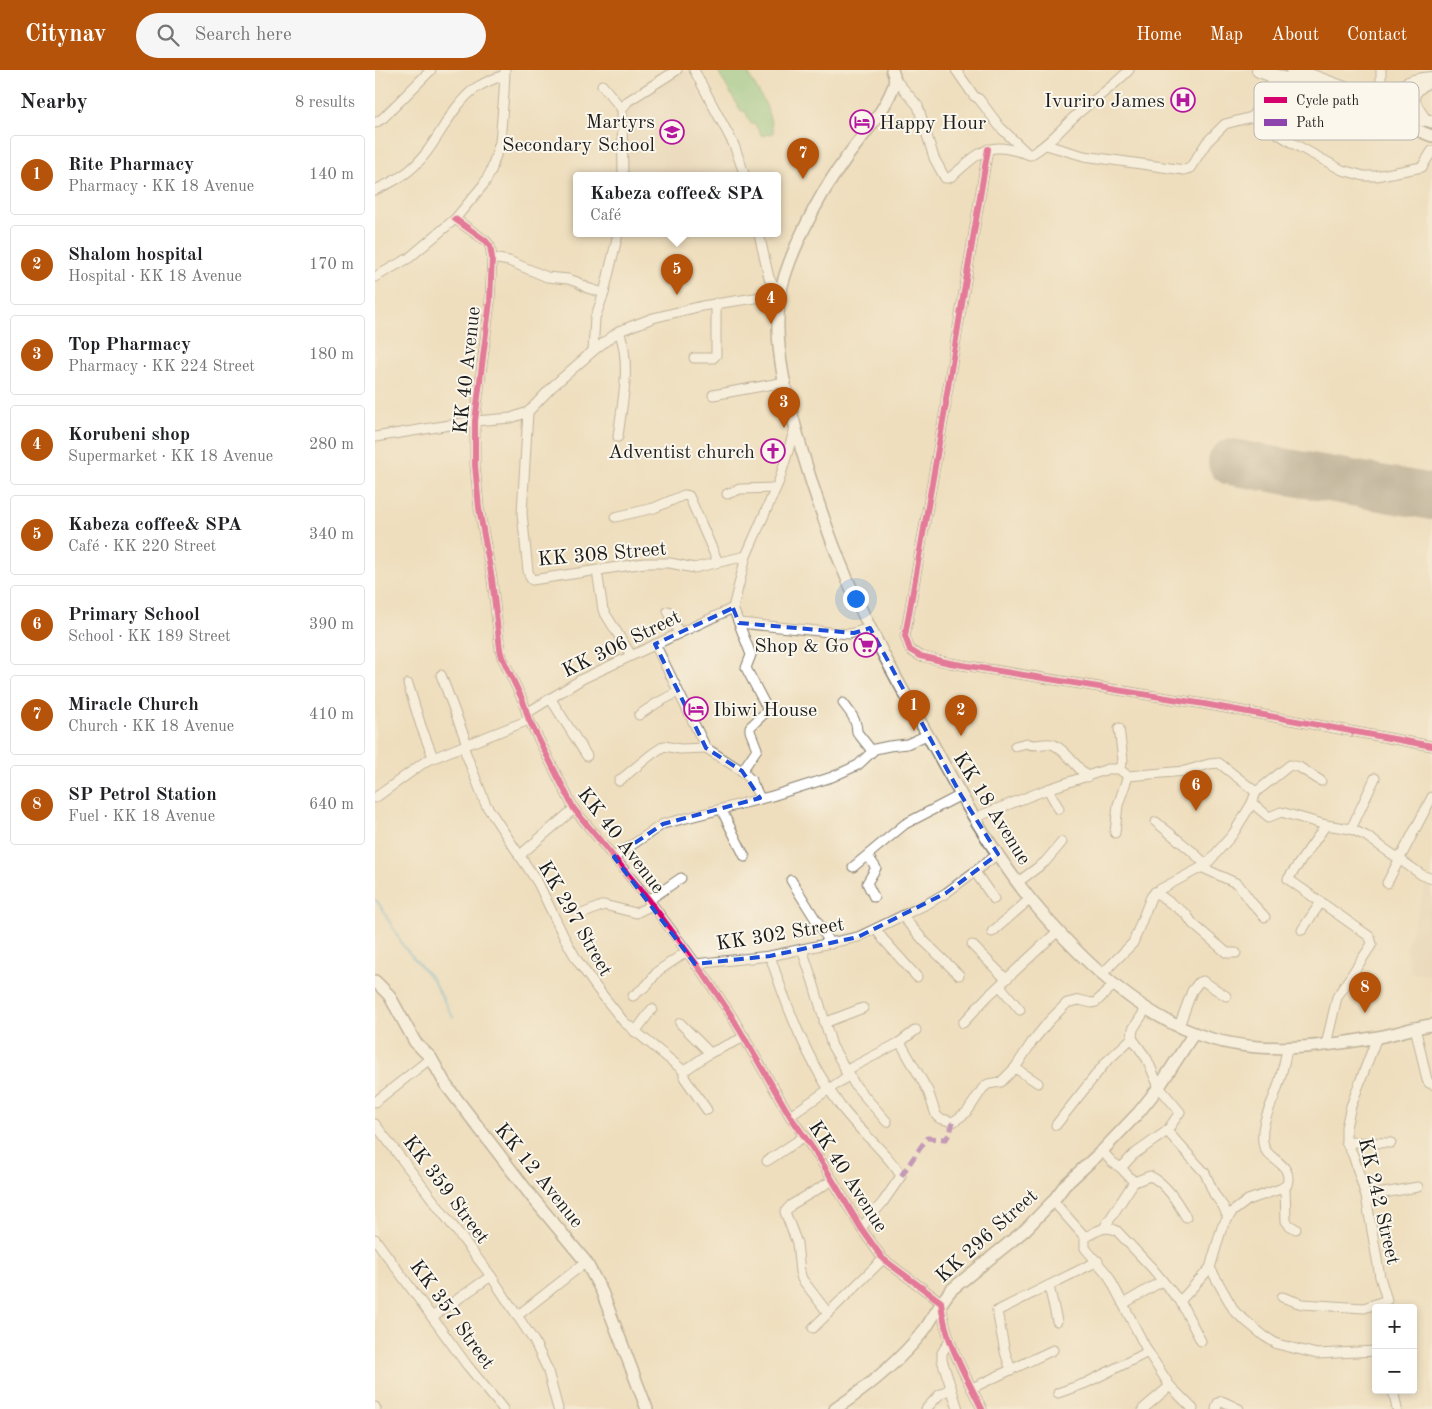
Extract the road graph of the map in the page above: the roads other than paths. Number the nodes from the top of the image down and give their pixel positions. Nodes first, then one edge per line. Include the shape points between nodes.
1 (431, 70) edge
2 (677, 70) edge
3 (956, 70) edge
4 (1129, 70) edge
5 (1259, 70) edge
6 (1293, 70) edge
7 (697, 71) edge
8 (504, 72) edge
9 (893, 75) edge
10 (1276, 76) junction
11 (1431, 77) edge
12 (1272, 82) edge
13 (1297, 82) edge
14 (1322, 82) edge
15 (1397, 82) edge
16 (602, 85) dead end
17 (1419, 85) edge
18 (621, 109) junction
19 (1254, 114) edge
20 (1252, 117) joint
21 (375, 123) edge
22 (1419, 129) edge
23 (1432, 136) edge
24 (1288, 140) edge
25 (1046, 145) junction
26 (988, 149) junction
27 (1432, 151) edge
28 (1028, 154) junction
29 (623, 172) edge
30 (744, 172) edge
31 (375, 190) edge
32 (455, 219) junction
33 (617, 237) edge
34 (760, 237) edge
35 (492, 258) junction
36 (375, 277) edge
37 (604, 292) junction
38 (780, 295) junction
39 (716, 303) junction
40 (619, 331) junction
41 (593, 351) junction
42 (694, 358) dead end
43 (785, 382) junction
44 (713, 395) dead end
45 (528, 412) junction
46 (475, 421) junction
47 (795, 428) junction
48 (375, 437) edge
49 (618, 437) dead end
50 (776, 488) junction
51 (727, 494) dead end
52 (615, 517) dead end
53 (746, 556) junction
54 (718, 562) junction
55 (597, 571) junction
56 (733, 608) junction
57 (668, 611) dead end
58 (739, 623) junction
59 (870, 628) junction
60 (679, 633) junction
61 (655, 644) junction
62 (631, 655) junction
63 (441, 675) dead end
64 (408, 684) dead end
65 (678, 692) junction
66 (551, 698) junction
67 (843, 703) dead end
68 (639, 714) dead end
69 (528, 717) junction
70 (1119, 728) dead end
71 (927, 735) junction
72 (465, 745) junction
73 (1015, 746) dead end
74 (1432, 746) edge
75 (706, 748) junction
76 (872, 751) junction
77 (587, 756) dead end
78 (433, 757) junction
79 (1119, 769) junction
80 (742, 771) junction
81 (1128, 776) junction
82 (1087, 777) junction
83 (1375, 778) dead end
84 (619, 781) dead end
85 (1321, 781) dead end
86 (1048, 790) junction
87 (1256, 792) junction
88 (961, 795) junction
89 (1432, 797) edge
90 (375, 798) edge
91 (760, 798) junction
92 (1252, 803) junction
93 (574, 809) junction
94 (721, 809) junction
95 (1059, 809) dead end
96 (974, 818) junction
97 (1156, 822) dead end
98 (1325, 825) junction
99 (1351, 829) junction
100 (1115, 833) dead end
101 (1062, 842) dead end
102 (998, 854) junction
103 (519, 856) junction
104 (868, 856) junction
105 (614, 857) junction
106 (745, 858) dead end
107 (1400, 860) junction
108 (1204, 866) junction
109 (853, 867) dead end
110 (975, 872) junction
111 (681, 878) dead end
112 (1432, 879) edge
113 (791, 880) dead end
114 (1018, 882) junction
115 (1387, 883) dead end
116 (1155, 892) junction
117 (873, 897) dead end
118 (994, 899) dead end
119 (1030, 899) junction
120 (650, 902) junction
121 (1321, 902) junction
122 (582, 914) dead end
123 (902, 916) junction
124 (1265, 917) dead end
125 (876, 929) junction
126 (1302, 930) dead end
127 (1058, 931) junction
128 (992, 932) dead end
129 (831, 944) junction
130 (972, 945) dead end
131 (802, 949) junction
132 (686, 952) junction
133 (1236, 953) dead end
134 (769, 956) junction
135 (695, 964) junction
136 (1102, 974) junction
137 (959, 976) dead end
138 (917, 978) dead end
139 (375, 980) edge
140 (1003, 983) junction
141 (1115, 984) junction
142 (633, 996) dead end
143 (1226, 996) dead end
144 (863, 1008) dead end
145 (652, 1009) dead end
146 (1147, 1009) junction
147 (1020, 1010) dead end
148 (680, 1022) dead end
149 (963, 1022) dead end
150 (824, 1023) junction
151 (1432, 1025) edge
152 (1179, 1026) junction
153 (1415, 1027) junction
154 (917, 1030) dead end
155 (635, 1032) junction
156 (1194, 1033) junction
157 (745, 1037) junction
158 (1377, 1037) junction
159 (1132, 1038) junction
160 (900, 1042) junction
161 (1326, 1045) junction
162 (1287, 1049) junction
163 (710, 1053) junction
164 (431, 1058) junction
165 (1015, 1068) junction
166 (684, 1071) junction
167 (847, 1073) junction
168 (1038, 1083) dead end
169 (1432, 1084) edge
170 (1159, 1087) junction
171 (829, 1089) junction
172 (375, 1102) edge
173 (707, 1110) dead end
174 (790, 1116) junction
175 (887, 1122) dead end
176 (375, 1124) edge
177 (1056, 1125) dead end
178 (1167, 1131) junction
179 (805, 1136) junction
180 (1345, 1142) junction
181 (1391, 1143) dead end
182 (1103, 1151) junction
183 (767, 1161) dead end
184 (1121, 1168) junction
185 (833, 1180) junction
186 (1135, 1182) junction
187 (1285, 1187) junction
188 (1418, 1187) dead end
189 (1366, 1196) junction
190 (1053, 1201) junction
191 (1186, 1217) dead end
192 (1228, 1218) junction
193 (861, 1228) junction
194 (1104, 1228) junction
195 (1296, 1229) dead end
196 (1085, 1237) junction
197 (375, 1239) edge
198 (883, 1259) junction
199 (1098, 1261) junction
200 (586, 1262) junction
201 (1210, 1268) junction
202 (491, 1276) junction
203 (1162, 1281) junction
204 (1049, 1286) junction
205 (1281, 1297) dead end
206 (1179, 1299) junction
207 (941, 1302) junction
208 (1123, 1304) junction
209 (1386, 1304) edge
210 (1372, 1307) edge
211 (828, 1313) junction
212 (517, 1316) junction
213 (433, 1317) junction
214 (1057, 1321) dead end
215 (813, 1328) dead end
216 (949, 1341) junction
217 (1201, 1341) dead end
218 (1053, 1350) dead end
219 (1372, 1351) edge
220 (1149, 1352) junction
221 (1011, 1370) junction
222 (1170, 1386) junction
223 (951, 1388) junction
224 (972, 1388) junction
225 (1058, 1393) dead end
226 (1394, 1394) edge
227 (503, 1409) edge
228 (558, 1409) edge
229 (647, 1409) edge
230 (835, 1409) edge
231 (926, 1409) edge
232 (958, 1409) edge
233 (982, 1409) edge
234 (1143, 1409) edge
235 (1193, 1409) edge
236 (1215, 1409) edge
237 (1239, 1409) edge
238 (1397, 1409) edge

1 - 21 street
2 - 18 street via 628,101
3 - 28 street via 1000,127
4 - 25 street
5 - 10 highway
6 - 14 highway
7 - 30 street via 734,145
8 - 31 street via 465,97 412,168 397,180
8 - 32 street via 498,151 484,184
9 - 26 street via 918,106 934,158 945,178
9 - 38 main road, KK 18 Avenue via 886,102 840,166 810,219 788,266
10 - 12 street
10 - 13 highway
11 - 15 highway via 1408,76
11 - 17 highway
16 - 18 street
18 - 29 street
19 - 20 street
20 - 25 street via 1225,124 1207,142 1193,165 1184,170 1084,156
22 - 23 main road
24 - 27 street via 1342,170 1365,176 1423,167
25 - 28 street
26 - 28 street
26 - 74 street via 905,636 910,650 920,656 950,663 1204,704
32 - 35 street via 486,241
32 - 36 street via 409,258
33 - 37 street
34 - 38 street via 769,278
35 - 37 street
35 - 46 street, KK 40 Avenue
37 - 41 street via 595,318
38 - 39 street
38 - 43 main road, KK 18 Avenue via 780,346
39 - 40 street via 653,318
39 - 42 street via 716,355 713,358
40 - 41 street
40 - 49 street via 626,369
41 - 45 street
43 - 44 street
43 - 47 main road, KK 18 Avenue
45 - 46 street via 511,418
45 - 55 street, KK 308 Street via 522,513 529,577 535,580
46 - 48 street
46 - 69 street, KK 40 Avenue via 479,508 492,578 500,649
47 - 50 street
47 - 59 main road, KK 18 Avenue via 821,512
50 - 51 street via 740,489
50 - 53 street
52 - 54 street via 689,496
53 - 54 street, KK 308 Street
53 - 56 street
54 - 55 street, KK 308 Street via 694,568 659,562
55 - 62 street via 603,610
56 - 58 street
56 - 60 street, KK 306 Street
57 - 60 street
58 - 59 street via 849,634
58 - 80 street via 751,655 746,668 768,710 750,727 757,749
59 - 71 main road, KK 18 Avenue
60 - 61 street, KK 306 Street
61 - 62 street, KK 306 Street
61 - 65 street
62 - 66 street, KK 306 Street
63 - 72 street, KK 297 Street
64 - 78 street
65 - 68 street
65 - 75 street
66 - 69 street, KK 306 Street
66 - 77 street
67 - 76 street via 854,718 857,732
69 - 72 street, KK 306 Street
69 - 93 street, KK 40 Avenue
70 - 79 street via 1123,760
71 - 76 street via 907,744
71 - 88 main road, KK 18 Avenue
72 - 78 street, KK 306 Street
72 - 103 street, KK 297 Street via 486,805
73 - 82 street via 1052,744
75 - 80 street
75 - 84 street via 664,746
76 - 91 street via 863,762 845,773
78 - 90 street, KK 306 Street
79 - 81 street
79 - 82 street via 1108,769
80 - 91 street
81 - 87 street via 1185,771 1219,763
81 - 100 street via 1118,805
82 - 86 street
83 - 99 street
85 - 87 street via 1290,764
86 - 95 street
86 - 96 street
87 - 92 street
88 - 96 main road, KK 18 Avenue
88 - 104 street via 905,824
89 - 107 street
91 - 94 street
92 - 98 street via 1269,817 1281,812
92 - 108 street via 1233,834
93 - 103 street
93 - 105 street, KK 40 Avenue
94 - 105 street via 663,824
94 - 106 street
96 - 102 main road, KK 18 Avenue
97 - 108 street via 1193,852
98 - 99 street
98 - 121 street via 1288,877
99 - 107 street
101 - 114 street via 1045,862
102 - 110 street, KK 302 Street
102 - 114 main road, KK 18 Avenue
103 - 155 street, KK 297 Street via 538,883 577,960 613,1010
104 - 109 street
104 - 117 street via 876,868 867,882
105 - 120 street, KK 40 Avenue
107 - 112 street
107 - 115 street
108 - 116 street
108 - 124 street via 1238,884
110 - 118 street
110 - 123 street, KK 302 Street via 946,893
111 - 120 street
113 - 129 street
114 - 119 main road, KK 18 Avenue
116 - 133 street via 1186,914 1227,954
116 - 136 street via 1133,942
119 - 127 main road, KK 18 Avenue
119 - 128 street
120 - 122 street via 636,913 603,905
120 - 132 street, KK 40 Avenue
121 - 126 street
121 - 161 street via 1372,940 1337,997
123 - 125 street, KK 302 Street
123 - 137 street
125 - 129 street, KK 302 Street
125 - 138 street
127 - 136 main road, KK 18 Avenue
127 - 140 street
129 - 131 street, KK 302 Street
130 - 140 street
131 - 134 street, KK 302 Street
131 - 150 street
132 - 135 street, KK 40 Avenue
132 - 142 street via 658,971
134 - 135 street, KK 302 Street
134 - 171 street via 799,1033
135 - 157 street, KK 40 Avenue
136 - 141 main road, KK 18 Avenue
139 - 164 main road, KK 12 Avenue via 389,995 415,1042
140 - 147 street
140 - 149 street
141 - 146 main road, KK 18 Avenue
141 - 165 street via 1095,1002 1079,1000 1067,1003 1032,1042
143 - 152 street via 1203,981 1199,982 1192,991
144 - 150 street
145 - 155 street
146 - 152 main road, KK 18 Avenue
146 - 159 street via 1133,1029
148 - 163 street
150 - 167 street
151 - 153 main road, KK 18 Avenue
152 - 156 main road, KK 18 Avenue
153 - 158 main road, KK 18 Avenue
153 - 169 street via 1427,1080
154 - 160 street
155 - 166 street, KK 297 Street
156 - 162 main road, KK 18 Avenue via 1238,1046
156 - 170 main road, KK 296 Street
157 - 163 street
157 - 174 street, KK 40 Avenue
158 - 161 main road, KK 18 Avenue
158 - 180 street, KK 242 Street via 1351,1106
159 - 170 street via 1147,1060
159 - 177 street via 1107,1062
160 - 165 street via 928,1091 936,1115 953,1122 967,1112 983,1088 1001,1082
160 - 167 street
161 - 162 main road, KK 18 Avenue
162 - 187 street via 1263,1124 1265,1148 1290,1177
163 - 166 street
164 - 172 street
164 - 200 main road, KK 12 Avenue via 446,1085 532,1198
165 - 168 street
166 - 173 street via 684,1077
167 - 171 street
167 - 175 street
170 - 178 street via 1180,1112
170 - 182 main road, KK 296 Street
171 - 174 street
171 - 193 street via 901,1176
174 - 179 street, KK 40 Avenue
176 - 202 street, KK 359 Street
178 - 184 street via 1133,1155
178 - 192 street via 1205,1173
179 - 183 street
179 - 185 street, KK 40 Avenue
180 - 181 street
180 - 189 street, KK 242 Street via 1353,1155
182 - 184 street
182 - 190 main road, KK 296 Street via 1071,1179
184 - 186 street
185 - 193 street, KK 40 Avenue
185 - 211 street via 785,1212 797,1243 802,1279
186 - 191 street via 1150,1176 1155,1178 1173,1196
186 - 194 street
187 - 192 street via 1248,1200
187 - 195 street via 1286,1221
188 - 189 street
189 - 209 street, KK 242 Street
190 - 196 street
190 - 207 main road, KK 296 Street via 1025,1230 972,1271
192 - 201 street via 1219,1235
193 - 198 street, KK 40 Avenue
194 - 196 street
194 - 203 street via 1117,1231
196 - 199 street via 1085,1248
197 - 213 street, KK 357 Street
198 - 207 street, KK 40 Avenue
198 - 211 street
199 - 204 street
199 - 208 street
200 - 212 street
200 - 229 main road, KK 12 Avenue via 602,1292
201 - 206 street
201 - 219 street via 1235,1312 1277,1344 1317,1354
202 - 212 street, KK 359 Street
202 - 213 street
203 - 206 street
203 - 208 street
204 - 214 street
204 - 221 street via 997,1311
205 - 210 street, KK 242 Street via 1302,1304
206 - 217 street
207 - 216 street
207 - 230 main road, KK 296 Street via 926,1326 891,1366
208 - 220 street
211 - 215 street
212 - 228 street, KK 359 Street via 541,1353
213 - 227 street, KK 357 Street
216 - 223 street via 942,1360
216 - 224 street
218 - 221 street
220 - 222 street
220 - 225 street
221 - 224 street
222 - 234 street
222 - 235 street
223 - 231 street
223 - 232 street
224 - 233 street
226 - 238 street
236 - 237 street via 1222,1401

